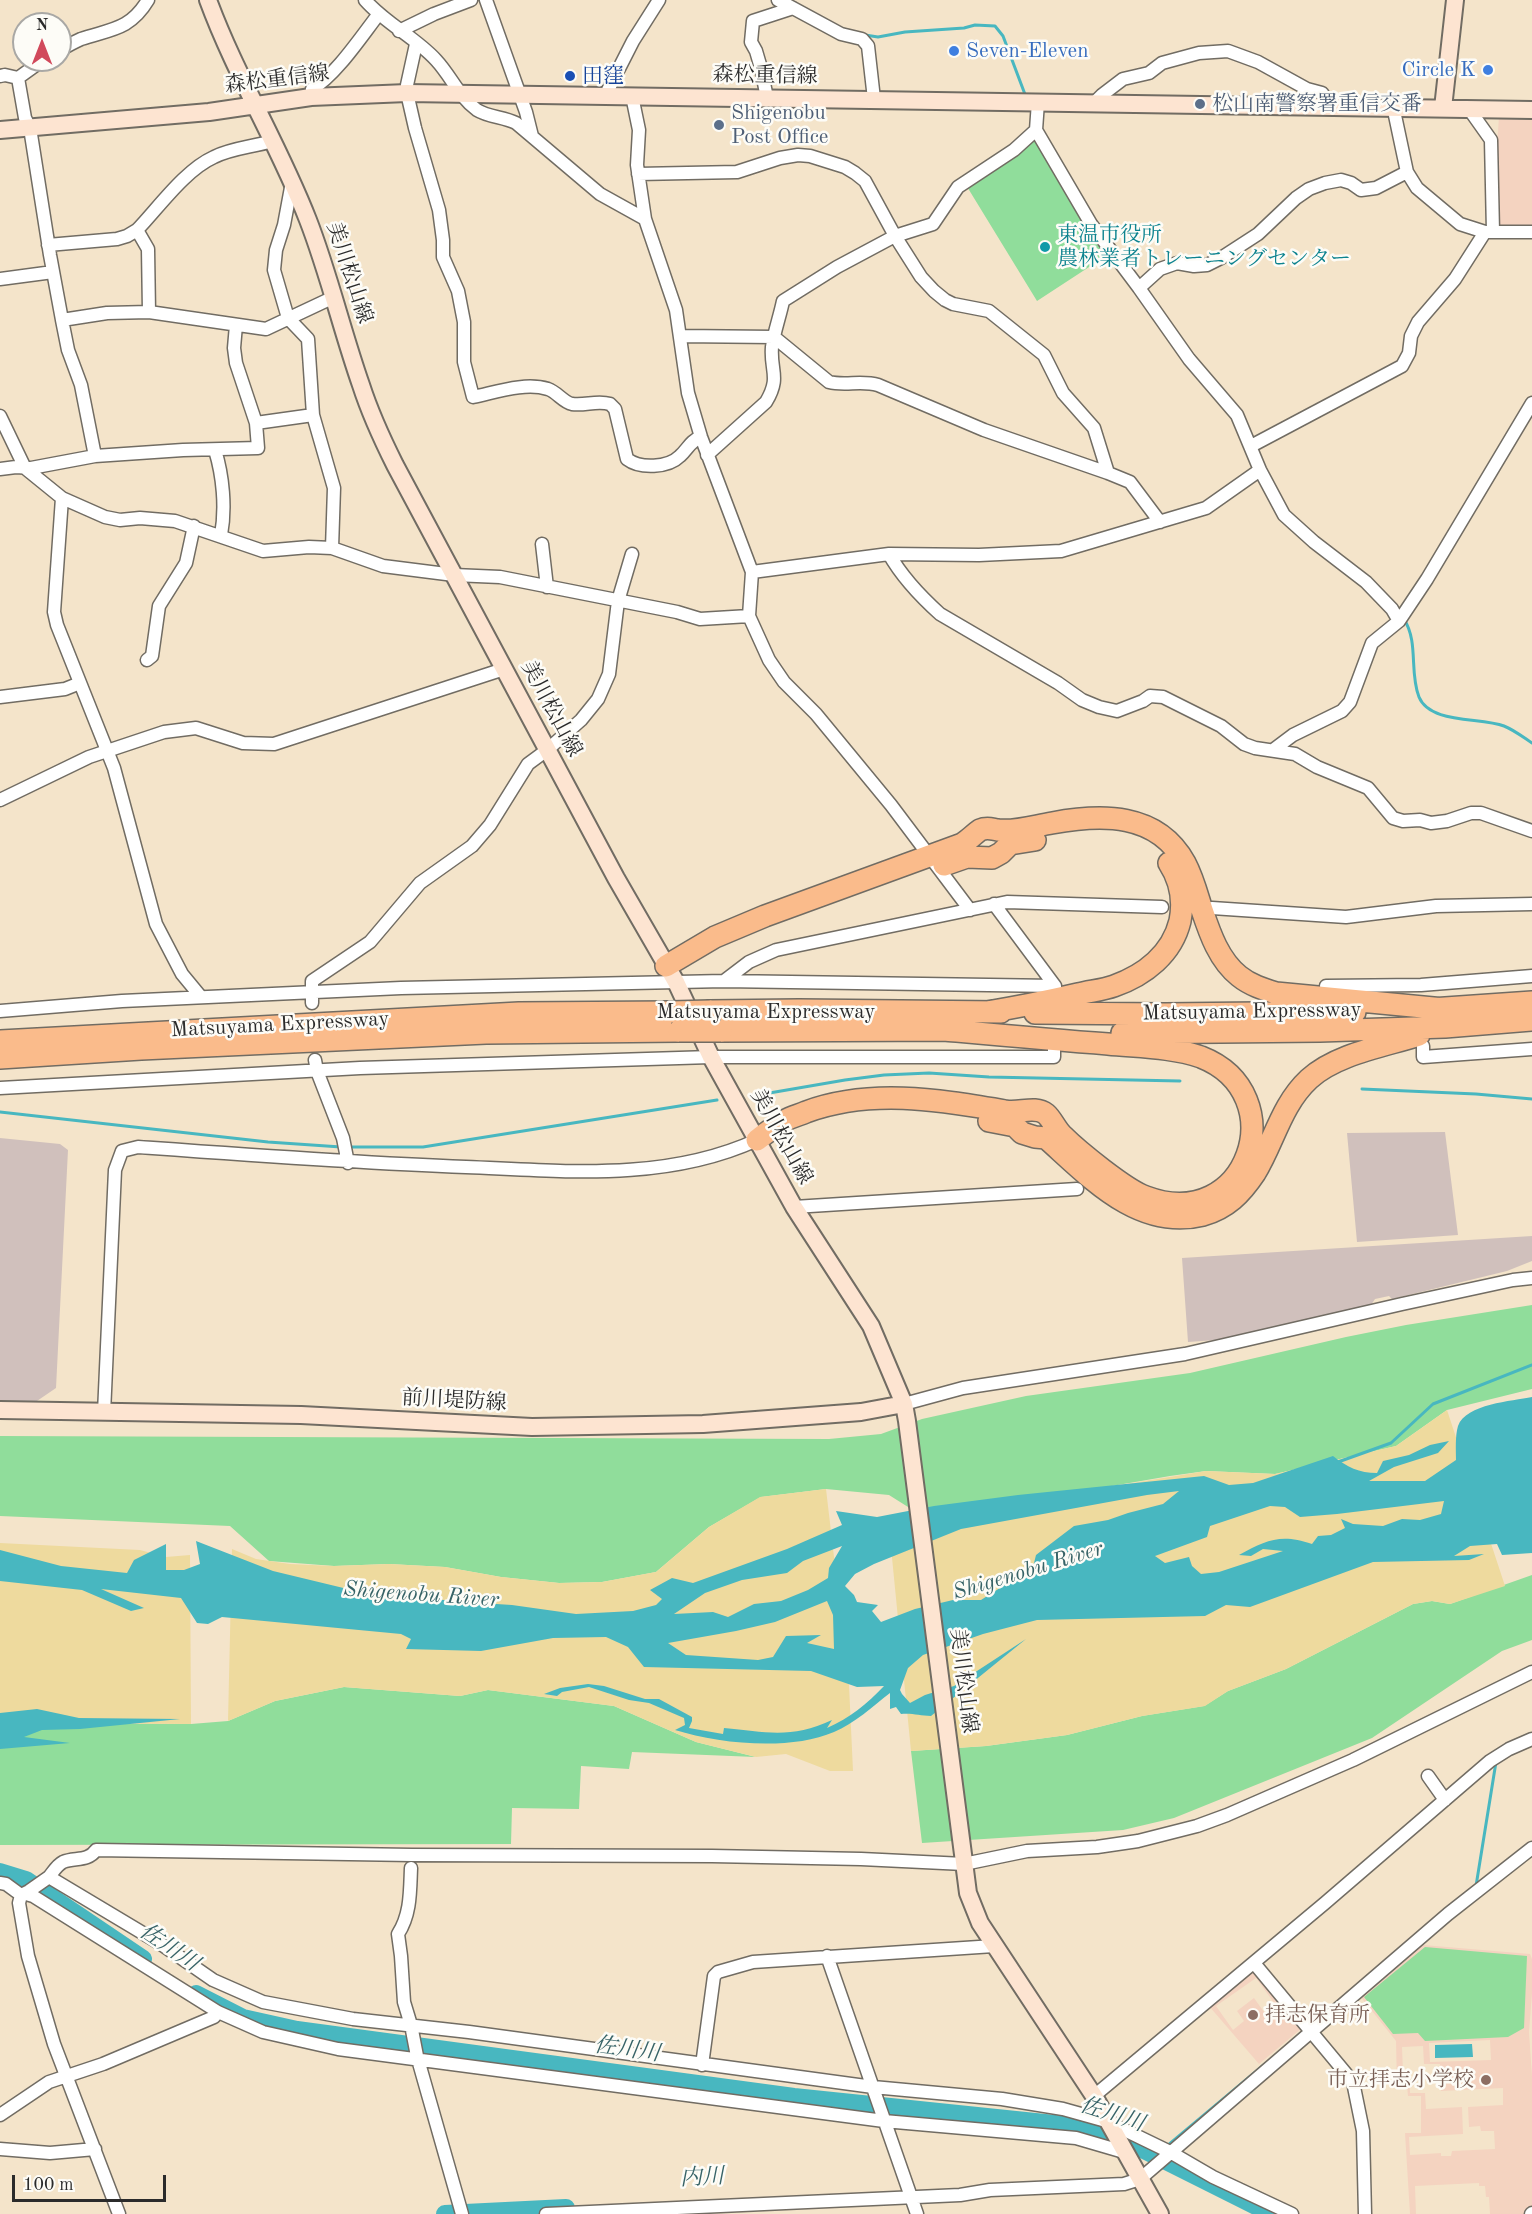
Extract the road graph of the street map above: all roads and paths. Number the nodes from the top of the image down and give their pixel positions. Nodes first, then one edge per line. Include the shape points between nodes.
1 (148, 0) edge
2 (208, 0) edge
3 (365, 0) edge
4 (471, 0) edge
5 (486, 0) edge
6 (659, 0) edge
7 (778, 0) edge
8 (1455, 0) edge
9 (793, 8) junction
10 (378, 15) junction
11 (399, 31) junction
12 (72, 44) edge
13 (416, 44) junction
14 (26, 72) edge
15 (0, 76) edge
16 (18, 78) junction
17 (407, 93) junction
18 (460, 93) junction
19 (518, 94) junction
20 (605, 96) junction
21 (632, 96) junction
22 (311, 97) junction
23 (767, 98) junction
24 (874, 99) junction
25 (1038, 102) junction
26 (1095, 102) junction
27 (1330, 105) junction
28 (254, 106) junction
29 (1393, 106) junction
30 (1443, 108) junction
31 (1469, 109) junction
32 (1532, 110) edge
33 (30, 128) junction
34 (0, 130) edge
35 (1036, 130) junction
36 (532, 136) junction
37 (272, 141) junction
38 (1407, 172) junction
39 (638, 174) junction
40 (292, 182) junction
41 (645, 219) junction
42 (137, 230) junction
43 (1489, 232) junction
44 (1532, 232) edge
45 (895, 236) junction
46 (48, 245) junction
47 (53, 272) junction
48 (0, 279) edge
49 (1139, 288) junction
50 (334, 297) junction
51 (149, 312) junction
52 (288, 318) junction
53 (63, 320) junction
54 (236, 325) junction
55 (680, 336) junction
56 (774, 337) junction
57 (1532, 403) edge
58 (313, 415) junction
59 (0, 416) edge
60 (256, 423) junction
61 (701, 437) junction
62 (1251, 447) junction
63 (215, 450) junction
64 (707, 454) junction
65 (94, 456) junction
66 (25, 468) junction
67 (0, 469) edge
68 (1260, 470) junction
69 (1108, 473) junction
70 (62, 498) junction
71 (1160, 522) junction
72 (194, 526) junction
73 (221, 535) junction
74 (542, 544) dead end
75 (332, 548) junction
76 (632, 554) dead end
77 (889, 554) junction
78 (752, 572) junction
79 (454, 575) junction
80 (547, 587) junction
81 (618, 601) junction
82 (749, 616) junction
83 (1398, 621) junction
84 (147, 660) dead end
85 (504, 669) junction
86 (80, 683) junction
87 (0, 697) edge
88 (548, 750) junction
89 (1273, 750) junction
90 (107, 751) junction
91 (0, 800) edge
92 (1532, 831) edge
93 (933, 862) junction
94 (994, 904) junction
95 (1532, 904) edge
96 (1161, 907) dead end
97 (1212, 908) dead end
98 (970, 910) junction
99 (671, 974) junction
100 (1532, 976) edge
101 (724, 981) junction
102 (1326, 986) dead end
103 (201, 997) junction
104 (311, 997) junction
105 (1532, 1002) edge
106 (0, 1011) edge
107 (987, 1012) junction
108 (1444, 1018) junction
109 (1532, 1020) edge
110 (675, 1022) junction
111 (944, 1030) junction
112 (0, 1041) edge
113 (1054, 1045) dead end
114 (1424, 1046) dead end
115 (1532, 1049) edge
116 (711, 1057) junction
117 (0, 1058) edge
118 (316, 1066) junction
119 (0, 1088) edge
120 (757, 1140) junction
121 (348, 1157) junction
122 (1077, 1189) dead end
123 (794, 1208) junction
124 (1532, 1278) edge
125 (904, 1404) junction
126 (0, 1410) edge
127 (104, 1413) junction
128 (1532, 1672) edge
129 (1532, 1739) edge
130 (1428, 1776) dead end
131 (1445, 1800) junction
132 (1532, 1848) edge
133 (963, 1858) junction
134 (411, 1868) dead end
135 (47, 1879) junction
136 (0, 1883) edge
137 (25, 1893) junction
138 (994, 1946) junction
139 (827, 1956) junction
140 (1254, 1963) junction
141 (218, 2012) junction
142 (411, 2027) junction
143 (1311, 2033) junction
144 (417, 2057) junction
145 (702, 2065) junction
146 (65, 2077) junction
147 (874, 2089) junction
148 (1094, 2097) junction
149 (0, 2115) edge
150 (883, 2119) junction
151 (1108, 2124) junction
152 (0, 2149) edge
153 (94, 2149) junction
154 (1124, 2151) junction
155 (1168, 2154) junction
156 (1140, 2179) junction
157 (911, 2197) junction
158 (675, 2211) edge
159 (119, 2214) edge
160 (462, 2214) edge
161 (546, 2214) edge
162 (917, 2214) edge
163 (1160, 2214) edge
164 (1292, 2214) edge
165 (1365, 2214) edge

1 - 12 street via 139,15 112,32
2 - 28 main road, 美川松山線
3 - 10 street
4 - 11 street
5 - 19 street
6 - 20 street
7 - 9 street
8 - 30 main road
9 - 23 street via 753,21 751,42
9 - 24 street via 862,39 868,46
10 - 11 street
10 - 22 street via 354,47 312,89
11 - 13 street
13 - 17 street
13 - 18 street via 436,59
14 - 16 street
15 - 16 street
16 - 33 street
17 - 18 main road, 森松重信線
17 - 22 main road, 森松重信線
17 - 61 street via 439,210 443,257 458,291 464,322 464,362 473,397 526,387 548,389 574,404 610,404 615,409 627,459 641,466 676,459
18 - 19 main road, 森松重信線
18 - 36 street via 480,112 507,118
19 - 20 main road, 森松重信線
19 - 36 street
20 - 21 main road, 森松重信線
21 - 23 main road, 森松重信線
21 - 39 street via 639,130
22 - 28 main road, 森松重信線
23 - 24 main road, 森松重信線
24 - 25 main road, 森松重信線
25 - 26 main road, 森松重信線
25 - 35 street
26 - 27 main road, 森松重信線
26 - 27 street via 1123,79 1149,73 1162,63 1228,51 1322,93
27 - 29 main road, 森松重信線
28 - 33 main road, 森松重信線
28 - 37 main road, 美川松山線
29 - 30 main road, 森松重信線
29 - 38 street
30 - 31 main road, 森松重信線
31 - 32 main road, 森松重信線
31 - 43 street via 1491,140
33 - 34 main road, 森松重信線
33 - 46 street
35 - 45 street via 1014,150 958,187 933,224
35 - 49 street via 1091,224
36 - 41 street via 600,194
37 - 40 main road, 美川松山線
37 - 42 street via 220,154 200,165
38 - 43 street via 1417,188 1460,224
38 - 49 street via 1376,188 1362,190 1341,180 1309,189 1258,234 1221,258 1207,265 1178,263 1160,269
39 - 41 street
39 - 45 street via 737,172 780,158 810,156 845,167 865,181
40 - 50 main road, 美川松山線
40 - 52 street via 274,270
41 - 55 street via 676,309
42 - 46 street via 117,239
42 - 51 street via 148,249
43 - 44 street
43 - 62 street via 1418,322 1402,366
45 - 56 street via 783,301
45 - 69 street via 921,277 945,300 989,311 1044,355 1063,393 1094,428
46 - 47 street
47 - 48 street
47 - 53 street
49 - 62 street via 1189,359 1237,416
50 - 52 street
50 - 79 main road, 美川松山線 via 374,422
51 - 53 street
51 - 54 street
52 - 54 street via 266,329
52 - 58 street via 308,339
53 - 65 street
54 - 60 street via 236,363
55 - 56 street
55 - 61 street via 688,393
56 - 64 street via 775,379 766,402
56 - 69 street via 829,382 878,385 984,430
57 - 83 street
58 - 60 street
58 - 75 street via 334,488
59 - 66 street
60 - 63 street via 258,448
61 - 64 street
62 - 68 street
63 - 65 street
63 - 73 street via 220,466
64 - 78 street
65 - 66 street
66 - 67 street
66 - 70 street
68 - 71 street via 1206,508
68 - 83 street via 1284,515 1366,582
69 - 71 street via 1130,482
70 - 72 street via 105,517 159,519
70 - 86 street via 54,612
71 - 77 street via 1061,551
72 - 73 street
72 - 84 street via 186,563 159,606 152,656
73 - 75 street via 254,549
74 - 80 street
75 - 79 street via 382,566
76 - 81 street
77 - 78 street
77 - 89 street via 898,570 940,614 1082,700 1117,711 1150,696 1163,697 1221,726 1244,744
78 - 82 street
79 - 80 street via 500,577
79 - 85 main road, 美川松山線
80 - 81 street
81 - 82 street via 700,619
81 - 88 street via 605,687 580,720
82 - 93 street via 784,682 816,714
83 - 89 street via 1372,643 1350,702 1342,711 1293,735
85 - 88 main road, 美川松山線
85 - 90 street via 274,744 243,743 196,728 164,732
86 - 87 street
86 - 90 street
88 - 99 main road, 美川松山線
88 - 104 street via 528,764 490,825 472,846 420,883 370,942 312,981
89 - 92 street via 1295,754 1368,788 1393,818 1447,821 1481,813
90 - 91 street
90 - 103 street via 156,924 182,974
93 - 98 street
93 - 99 highway via 770,927
93 - 107 highway via 967,856 992,858 1010,844 1106,830 1149,843 1175,873 1181,892 1181,915 1167,951 1153,964 1113,986
93 - 108 highway via 989,828 1012,831 1081,818 1124,819 1158,833 1172,846 1184,862 1214,943 1226,963 1255,986 1276,993
94 - 96 street
94 - 98 street
94 - 101 street via 1055,988
95 - 97 street via 1436,906 1346,917
98 - 101 street via 776,950 749,962
99 - 101 street
99 - 104 street
99 - 116 main road, 美川松山線
100 - 102 street via 1421,991
103 - 104 street
103 - 106 street
105 - 108 highway, Matsuyama Expressway
107 - 108 highway, Matsuyama Expressway via 1320,1013
107 - 110 highway, Matsuyama Expressway, bridge via 710,1011
108 - 109 highway, Matsuyama Expressway
108 - 111 highway, Matsuyama Expressway via 1165,1034
108 - 120 highway via 1353,1054 1310,1078 1287,1107 1265,1156 1242,1191 1214,1212 1196,1216 1161,1217 1133,1208 1103,1188 1046,1138 1022,1132 1015,1126 904,1109 829,1118
110 - 111 highway, Matsuyama Expressway, bridge via 721,1031
110 - 112 highway, Matsuyama Expressway via 519,1013
110 - 117 highway, Matsuyama Expressway
111 - 120 highway via 1151,1048 1201,1058 1227,1074 1246,1096 1252,1128 1245,1162 1236,1177 1210,1198 1194,1203 1157,1201 1127,1187 1064,1138 1047,1115 1037,1109 1013,1113 926,1098 862,1098 826,1105 786,1120
113 - 116 street via 1054,1057
114 - 115 street via 1424,1057
116 - 118 street via 360,1068
116 - 120 main road, 美川松山線
118 - 119 street
118 - 121 street
120 - 121 street via 701,1161 628,1171 580,1172
120 - 123 main road, 美川松山線
121 - 127 street via 138,1147 122,1151 115,1170
122 - 123 street
123 - 125 main road, 美川松山線 via 871,1326
124 - 125 street via 1185,1354 974,1386
125 - 127 main road, 前川堤防線 via 791,1418 600,1427 300,1415
125 - 133 main road, 美川松山線
126 - 127 main road, 前川堤防線
128 - 133 street via 1353,1760 1197,1826 1097,1847
129 - 131 street via 1499,1754
130 - 131 street
131 - 140 street
132 - 143 street via 1448,1914
133 - 135 street via 96,1850 92,1856 63,1862
133 - 138 main road, 美川松山線 via 968,1893
134 - 142 street via 408,1910 398,1934 404,2002
135 - 137 street
135 - 142 street via 162,1944 213,1980 245,1995 317,2014
136 - 137 street
137 - 141 street
137 - 146 street via 19,1903 28,1956
138 - 139 street
138 - 148 main road, 美川松山線
139 - 145 street via 753,1962 718,1972 714,1976
139 - 147 street
140 - 143 street
140 - 148 street
141 - 144 street via 263,2032 299,2041
141 - 146 street via 156,2042
142 - 144 street
142 - 145 street
143 - 155 street
143 - 165 street via 1356,2089 1364,2131
144 - 150 street
144 - 160 street
145 - 147 street
146 - 149 street via 49,2082
146 - 153 street
147 - 150 street
147 - 151 street via 1002,2098 1062,2109
148 - 151 main road, 美川松山線
150 - 154 street via 1076,2138
150 - 157 street
151 - 154 main road, 美川松山線
151 - 155 street
152 - 153 street via 50,2153
153 - 159 street
154 - 156 main road, 美川松山線
155 - 156 street
155 - 164 street
156 - 157 street via 1124,2184
156 - 163 main road, 美川松山線
157 - 158 street
157 - 162 street
158 - 161 street

